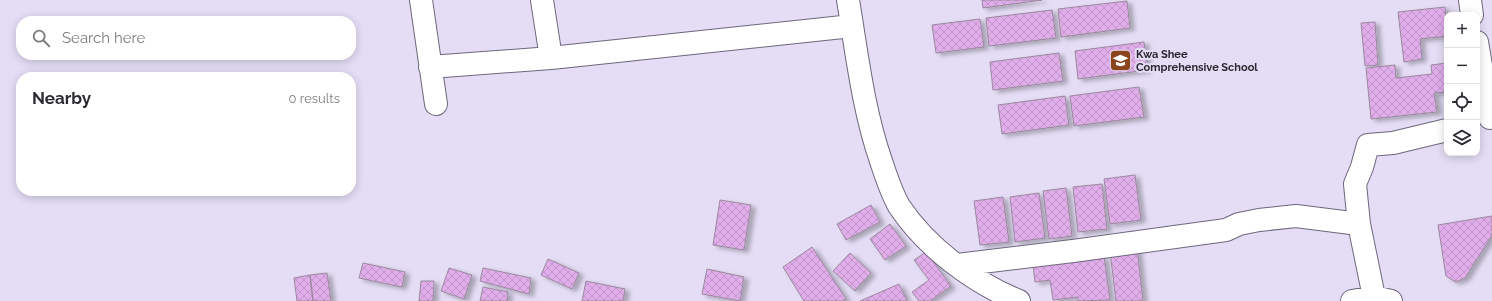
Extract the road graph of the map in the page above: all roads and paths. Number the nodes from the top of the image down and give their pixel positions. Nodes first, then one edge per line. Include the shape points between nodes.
1 (421, 0) edge
2 (542, 0) edge
3 (848, 0) edge
4 (1470, 0) edge
5 (1472, 12) edge
6 (852, 26) junction
7 (1478, 48) edge
8 (551, 58) junction
9 (430, 67) junction
10 (436, 104) dead end
11 (1486, 120) edge
12 (1444, 131) edge
13 (1359, 224) junction
14 (957, 265) junction
15 (1383, 299) edge
16 (1019, 301) edge
17 (1352, 301) edge

1 - 9 street
2 - 8 street
3 - 6 street
4 - 5 street
6 - 8 street
6 - 14 street via 868,117 888,183 899,206 918,229
7 - 11 street
8 - 9 street
9 - 10 street
12 - 13 street via 1394,143 1368,145 1355,184
13 - 14 street via 1296,216 1272,218 1246,222 1226,230
13 - 15 street
14 - 16 street via 984,285
15 - 17 street

